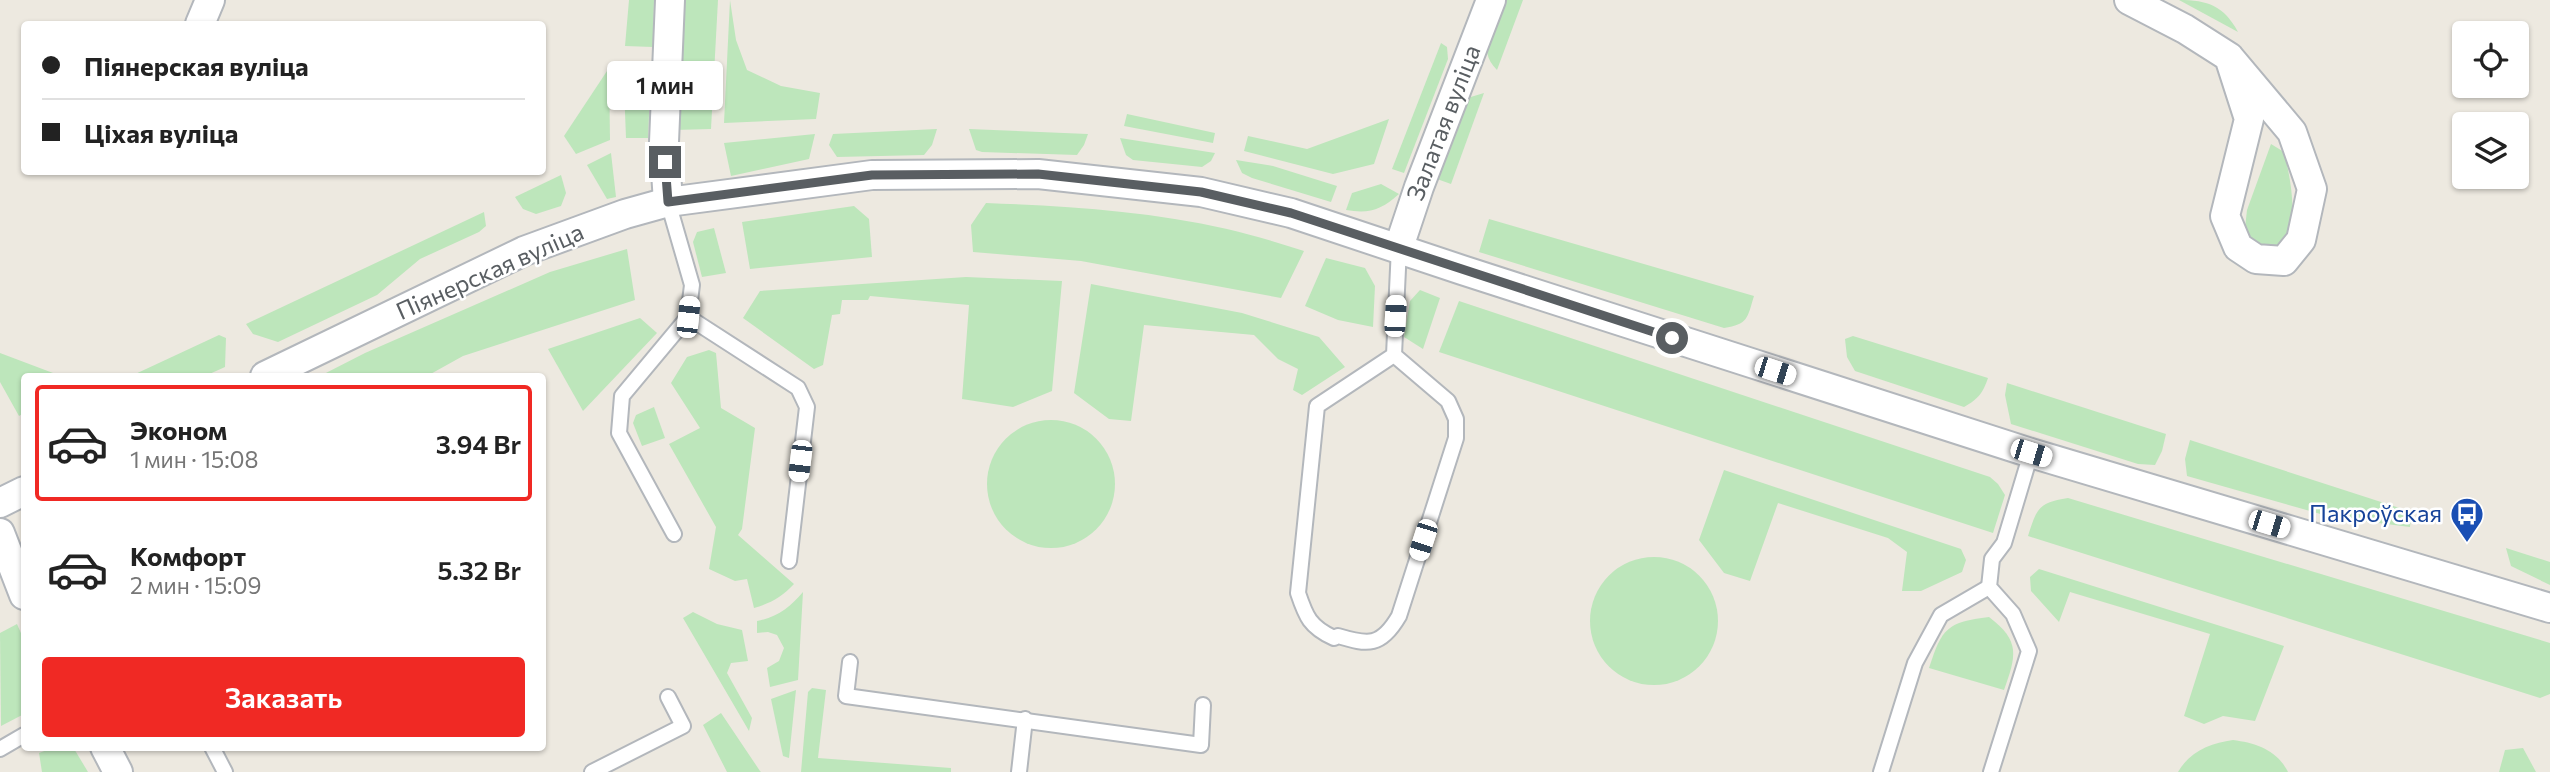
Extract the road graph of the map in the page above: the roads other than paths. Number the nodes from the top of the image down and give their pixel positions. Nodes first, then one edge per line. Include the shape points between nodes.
1 (210, 0) edge
2 (670, 0) edge
3 (1491, 0) edge
4 (2129, 0) edge
5 (201, 21) edge
6 (2229, 57) junction
7 (668, 202) junction
8 (1399, 247) junction
9 (688, 317) junction
10 (1394, 355) junction
11 (271, 373) edge
12 (2031, 453) junction
13 (21, 492) edge
14 (0, 503) edge
15 (0, 533) edge
16 (674, 534) dead end
17 (789, 561) dead end
18 (21, 587) edge
19 (1989, 587) junction
20 (2550, 608) edge
21 (850, 662) dead end
22 (667, 697) dead end
23 (1203, 705) dead end
24 (1026, 719) junction
25 (21, 737) edge
26 (0, 749) edge
27 (107, 751) edge
28 (214, 751) edge
29 (118, 772) edge
30 (225, 772) edge
31 (592, 772) edge
32 (1018, 772) edge
33 (1881, 772) edge
34 (1991, 772) edge

1 - 5 street
2 - 7 street via 664,142
3 - 8 street, Залатая вуліца
4 - 6 street
6 - 6 street via 2292,132 2312,189 2301,240 2284,261 2256,260 2238,247 2225,216 2249,119
7 - 8 street, Піянерская вуліца via 872,175 1038,174 1201,192 1291,213
7 - 9 lane via 692,285
7 - 11 street, Піянерская вуліца via 524,251
8 - 10 lane
8 - 12 street, Піянерская вуліца
9 - 16 lane via 622,396 619,412 619,433
9 - 17 lane via 798,388 807,407
10 - 10 lane via 1317,406 1315,420 1298,593 1317,630 1364,643 1380,639 1399,616 1456,438 1456,419 1448,401
12 - 19 lane via 2004,543 1992,559
12 - 20 street, Піянерская вуліца
13 - 14 street
15 - 18 street
19 - 33 lane via 1941,615 1915,663
19 - 34 lane via 2013,614 2029,651
21 - 24 lane via 846,696
22 - 31 lane via 683,726
23 - 24 lane via 1201,744
24 - 32 lane
25 - 26 lane
27 - 29 street
28 - 30 lane

